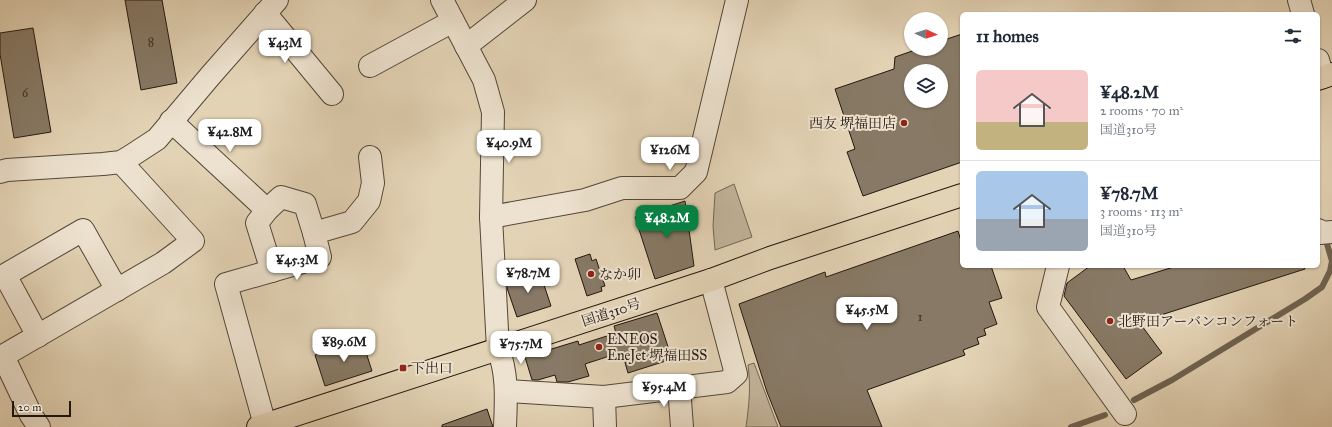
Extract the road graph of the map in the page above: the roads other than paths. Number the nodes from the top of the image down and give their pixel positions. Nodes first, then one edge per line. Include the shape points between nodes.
1 (442, 0) edge
2 (524, 0) edge
3 (737, 0) edge
4 (1299, 0) edge
5 (271, 6) edge
6 (1302, 12) edge
7 (453, 21) junction
8 (466, 46) junction
9 (370, 66) dead end
10 (332, 94) dead end
11 (171, 121) junction
12 (370, 157) dead end
13 (121, 162) junction
14 (0, 172) edge
15 (960, 196) edge
16 (267, 210) junction
17 (491, 217) junction
18 (1332, 232) edge
19 (314, 233) junction
20 (1320, 233) edge
21 (1058, 268) edge
22 (272, 271) junction
23 (711, 280) junction
24 (117, 290) junction
25 (38, 336) junction
26 (498, 349) junction
27 (680, 387) junction
28 (506, 391) junction
29 (604, 397) junction
30 (1125, 414) dead end
31 (262, 426) edge
32 (40, 427) edge
33 (505, 427) edge
34 (605, 427) edge
35 (682, 427) edge

1 - 7 street
2 - 8 street
3 - 17 street via 696,172 680,188 622,188 585,200
4 - 6 street
5 - 10 street
5 - 11 street
7 - 8 street
7 - 9 street
8 - 17 street via 484,80 493,112
11 - 13 street via 157,139
11 - 16 street
12 - 19 street via 373,184 369,201 352,222
13 - 14 street
13 - 24 street via 193,241 163,263
15 - 23 highway, 国道310号
16 - 19 street via 281,197 305,204
16 - 22 street via 257,223
17 - 26 street
18 - 20 street
19 - 22 street via 320,257
21 - 30 street via 1048,307
22 - 31 street via 226,284
23 - 26 highway, 国道310号
23 - 27 street via 736,374 727,382
24 - 25 street
24 - 25 street via 83,230 5,275
25 - 32 street via 3,356 31,415
26 - 28 street via 503,362
26 - 31 highway, 国道310号
27 - 29 street
27 - 35 street
28 - 29 street
28 - 33 street
29 - 34 street

